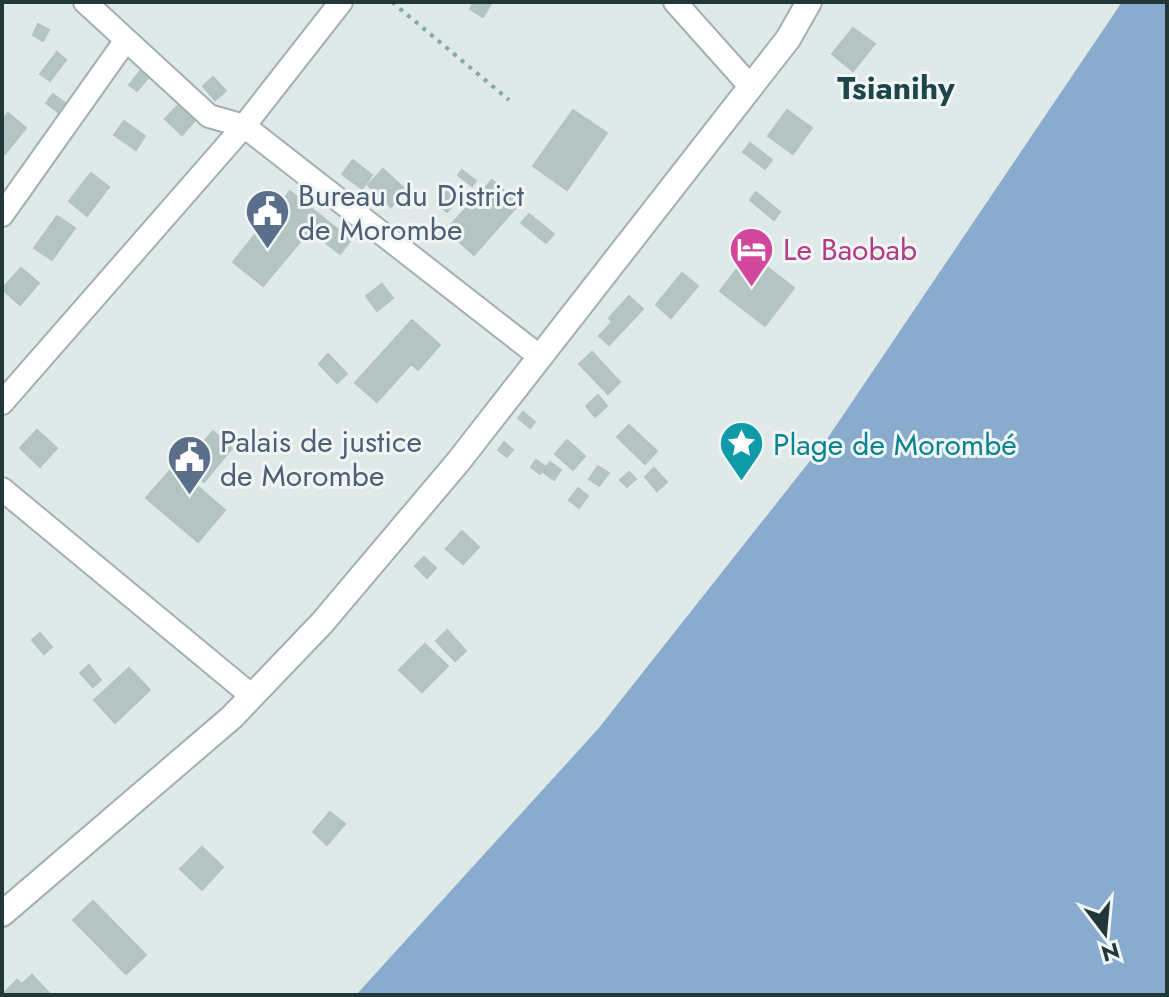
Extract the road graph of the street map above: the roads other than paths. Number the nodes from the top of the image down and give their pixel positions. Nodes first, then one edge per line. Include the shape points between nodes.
1 (85, 2) edge
2 (341, 2) edge
3 (675, 2) edge
4 (809, 2) edge
5 (126, 40) junction
6 (750, 86) junction
7 (244, 126) junction
8 (2, 215) edge
9 (539, 356) junction
10 (2, 403) edge
11 (2, 489) edge
12 (252, 696) junction
13 (2, 914) edge

1 - 5 street
2 - 7 street
3 - 6 street
4 - 6 street via 788,39
5 - 7 street via 209,116
5 - 8 street
6 - 9 street
7 - 9 street
7 - 10 street
9 - 12 street via 458,462 322,623
11 - 12 street
12 - 13 street

